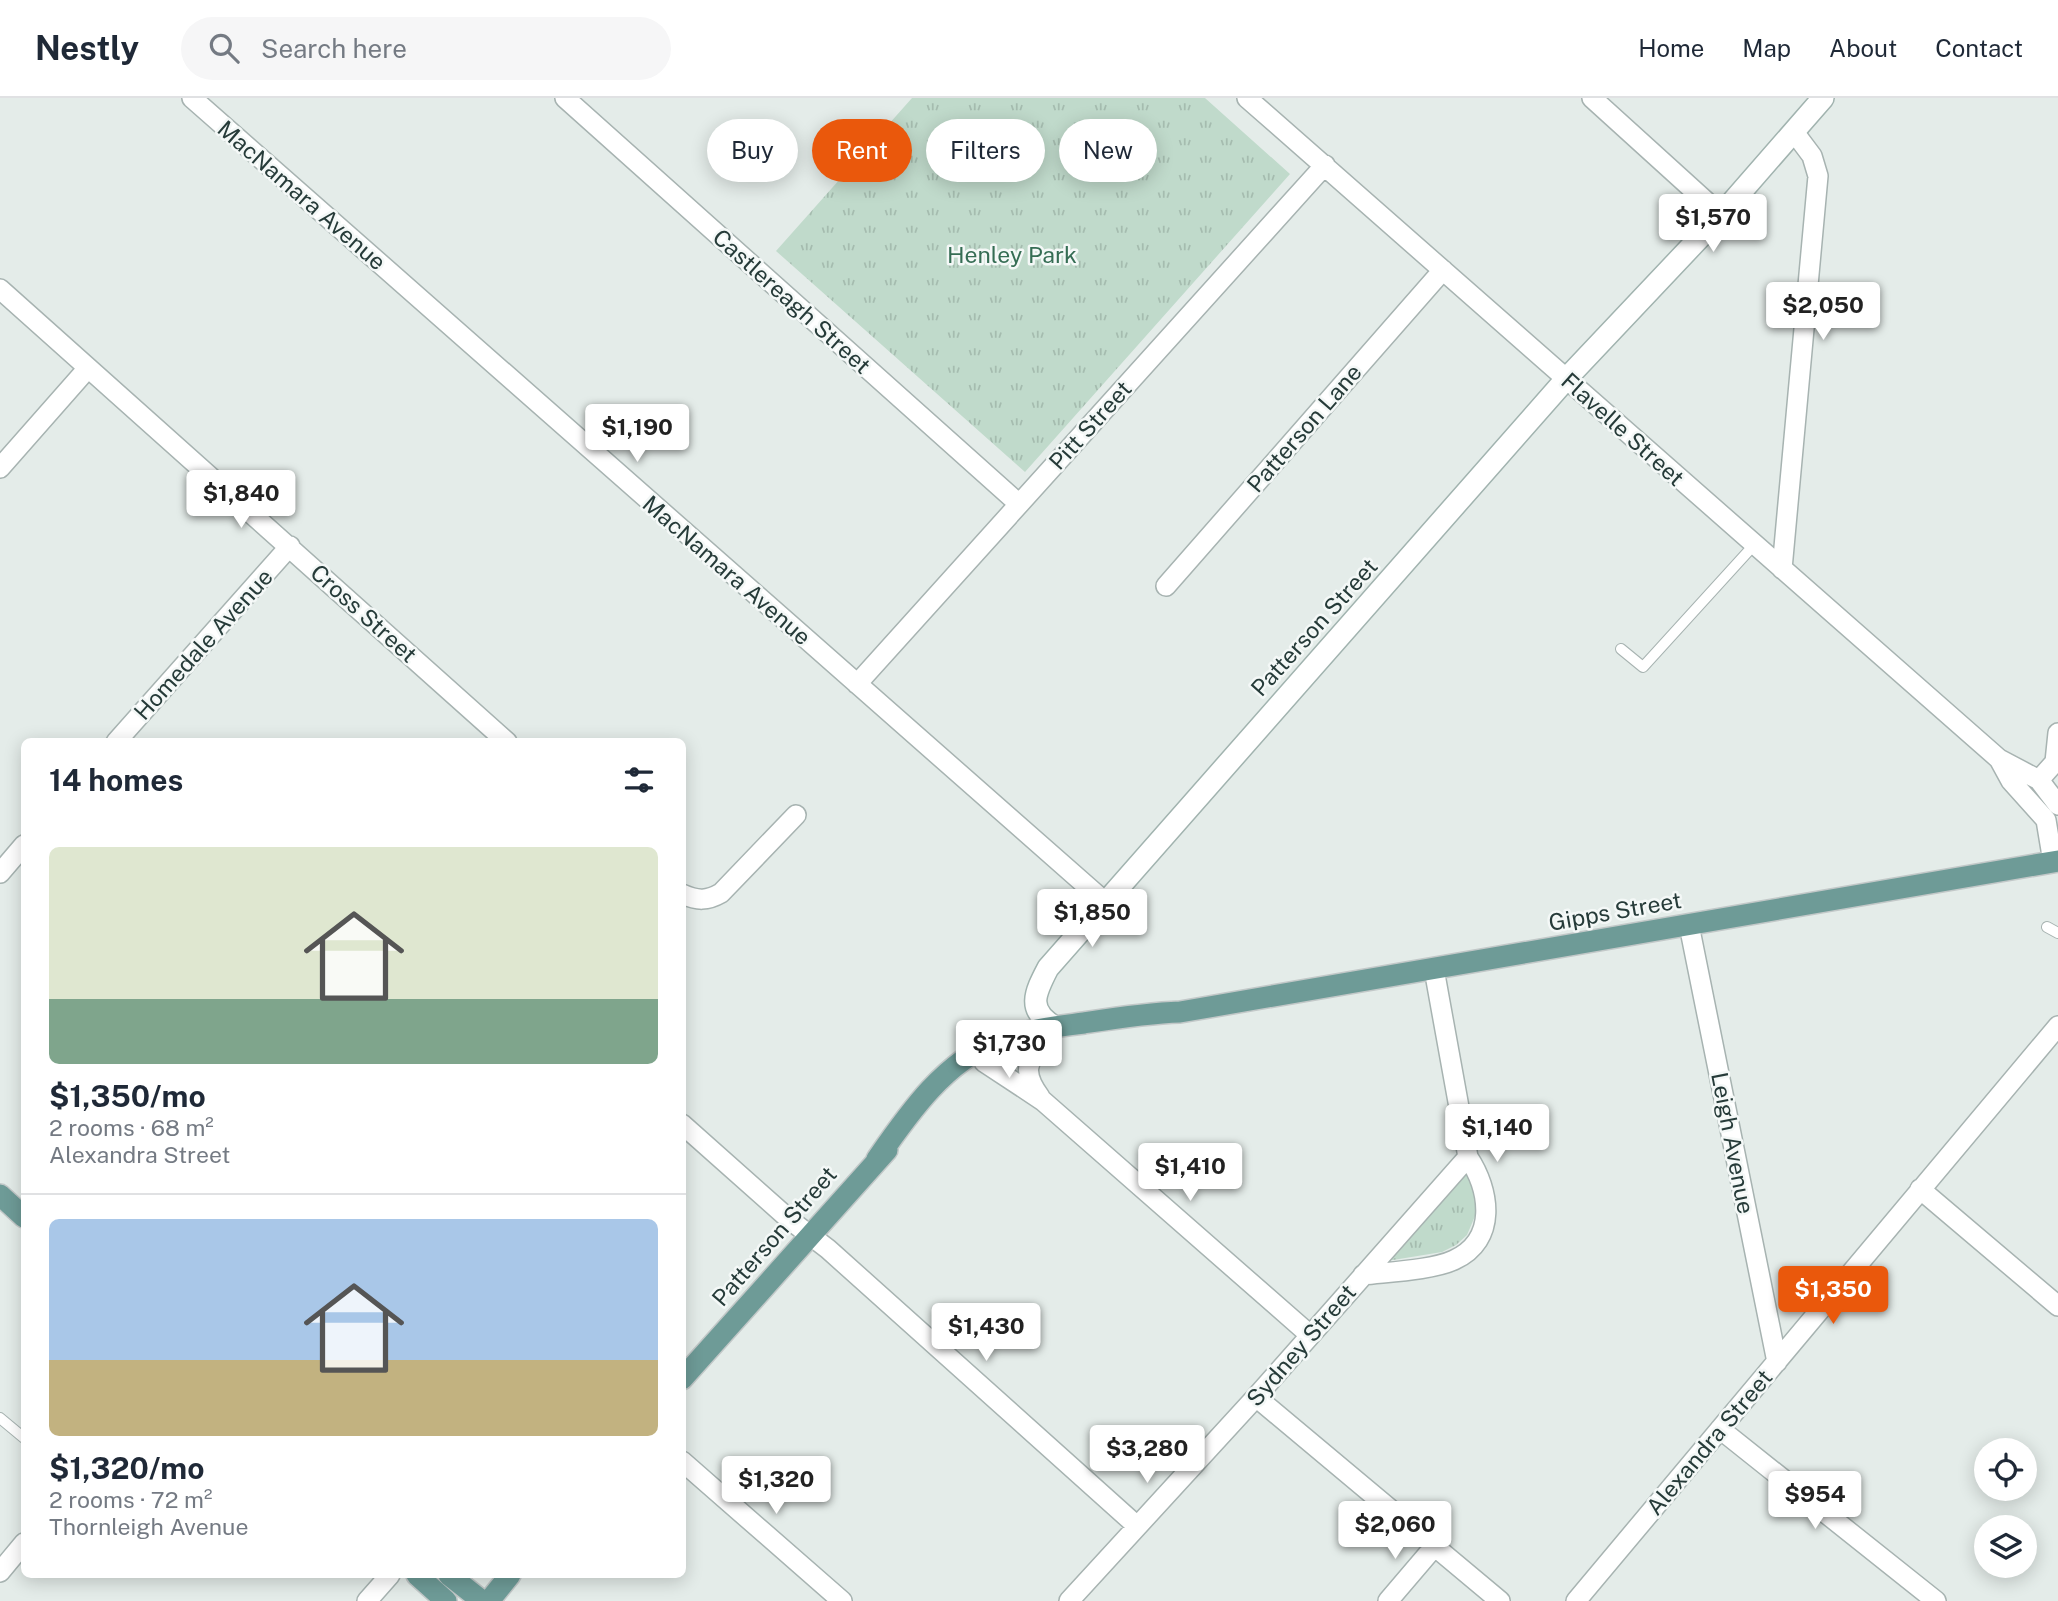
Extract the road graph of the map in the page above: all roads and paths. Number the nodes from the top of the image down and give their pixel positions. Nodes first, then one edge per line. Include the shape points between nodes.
1 (192, 98) edge
2 (565, 98) edge
3 (1247, 98) edge
4 (1592, 98) edge
5 (1823, 98) edge
6 (1794, 132) junction
7 (1325, 165) junction
8 (1721, 215) junction
9 (1443, 270) junction
10 (0, 289) edge
11 (88, 368) junction
12 (1567, 378) junction
13 (0, 468) edge
14 (1018, 504) junction
15 (1754, 545) junction
16 (290, 546) junction
17 (1782, 569) junction
18 (1166, 586) dead end
19 (1621, 649) dead end
20 (856, 684) junction
21 (2058, 733) edge
22 (120, 738) edge
23 (494, 738) edge
24 (1999, 759) junction
25 (2039, 780) junction
26 (2058, 806) edge
27 (796, 815) dead end
28 (21, 848) edge
29 (2055, 862) edge
30 (0, 873) edge
31 (690, 897) edge
32 (1105, 902) junction
33 (1689, 925) junction
34 (2047, 928) dead end
35 (2058, 933) edge
36 (1434, 969) junction
37 (2058, 1026) edge
38 (1050, 1035) junction
39 (984, 1062) junction
40 (1042, 1101) junction
41 (686, 1128) edge
42 (1468, 1157) junction
43 (877, 1159) junction
44 (1920, 1189) junction
45 (0, 1195) edge
46 (21, 1214) edge
47 (809, 1236) junction
48 (1363, 1275) junction
49 (2058, 1306) edge
50 (1310, 1335) junction
51 (1777, 1362) junction
52 (686, 1375) edge
53 (1256, 1397) junction
54 (0, 1418) edge
55 (1720, 1429) junction
56 (21, 1436) edge
57 (686, 1464) edge
58 (1137, 1525) junction
59 (21, 1547) edge
60 (1434, 1547) junction
61 (0, 1572) edge
62 (387, 1578) edge
63 (420, 1578) edge
64 (453, 1578) edge
65 (508, 1578) edge
66 (1579, 1600) edge
67 (367, 1601) edge
68 (446, 1601) edge
69 (482, 1601) edge
70 (489, 1601) edge
71 (842, 1601) edge
72 (1069, 1601) edge
73 (1388, 1601) edge
74 (1500, 1601) edge
75 (1936, 1601) edge

1 - 20 street, MacNamara Avenue
2 - 14 street, Castlereagh Street
3 - 7 street, Flavelle Street
4 - 8 street
5 - 6 street, Patterson Street
6 - 8 street, Patterson Street
6 - 17 street via 1812,156 1818,176
7 - 9 street, Flavelle Street
7 - 14 street, Pitt Street
8 - 12 street, Patterson Street
9 - 12 street, Flavelle Street
9 - 18 street, Patterson Lane
10 - 11 street, Cross Street
11 - 13 street
11 - 16 street, Cross Street
12 - 15 street, Flavelle Street
12 - 32 street, Patterson Street
14 - 20 street, Pitt Street
15 - 17 street, Flavelle Street
15 - 19 lane via 1643,667
16 - 22 street, Homedale Avenue
16 - 23 street, Cross Street
17 - 24 street, Flavelle Street
20 - 32 street, MacNamara Avenue
21 - 25 street via 2055,762
24 - 25 street, Flavelle Street
24 - 29 street, Flavelle Street via 2011,781 2046,820
25 - 26 street, Flavelle Street
27 - 31 street via 721,893 711,899
28 - 30 street
29 - 33 main road, Gipps Street
32 - 38 street, Patterson Street via 1048,968 1036,994 1038,1014
33 - 36 main road, Gipps Street
33 - 51 street, Leigh Avenue
34 - 35 lane
36 - 38 main road, Gipps Street via 1180,1012 1155,1021
36 - 42 street, Sydney Street
37 - 44 street, Alexandra Street
38 - 39 main road, Patterson Street
38 - 40 street via 1028,1063 1031,1085
38 - 43 main road, Patterson Street via 1001,1040 967,1057 908,1114
39 - 40 street
39 - 43 main road, Patterson Street via 947,1090
40 - 50 street
41 - 47 street
42 - 48 street, Sydney Street
42 - 48 street, Sydney Street via 1485,1192 1486,1214 1482,1233 1468,1251 1452,1261
43 - 47 main road, Patterson Street
44 - 49 street
44 - 51 street, Alexandra Street
45 - 46 main road
47 - 52 main road, Patterson Street
47 - 58 street
48 - 50 street, Sydney Street
50 - 53 street, Sydney Street
51 - 55 street, Alexandra Street
53 - 58 street, Sydney Street
53 - 60 street
54 - 56 lane
55 - 66 street, Alexandra Street
55 - 75 street
57 - 71 street
58 - 72 street, Sydney Street
59 - 61 street
60 - 73 street
60 - 74 street
62 - 67 street
63 - 68 main road
64 - 69 main road
65 - 70 main road

